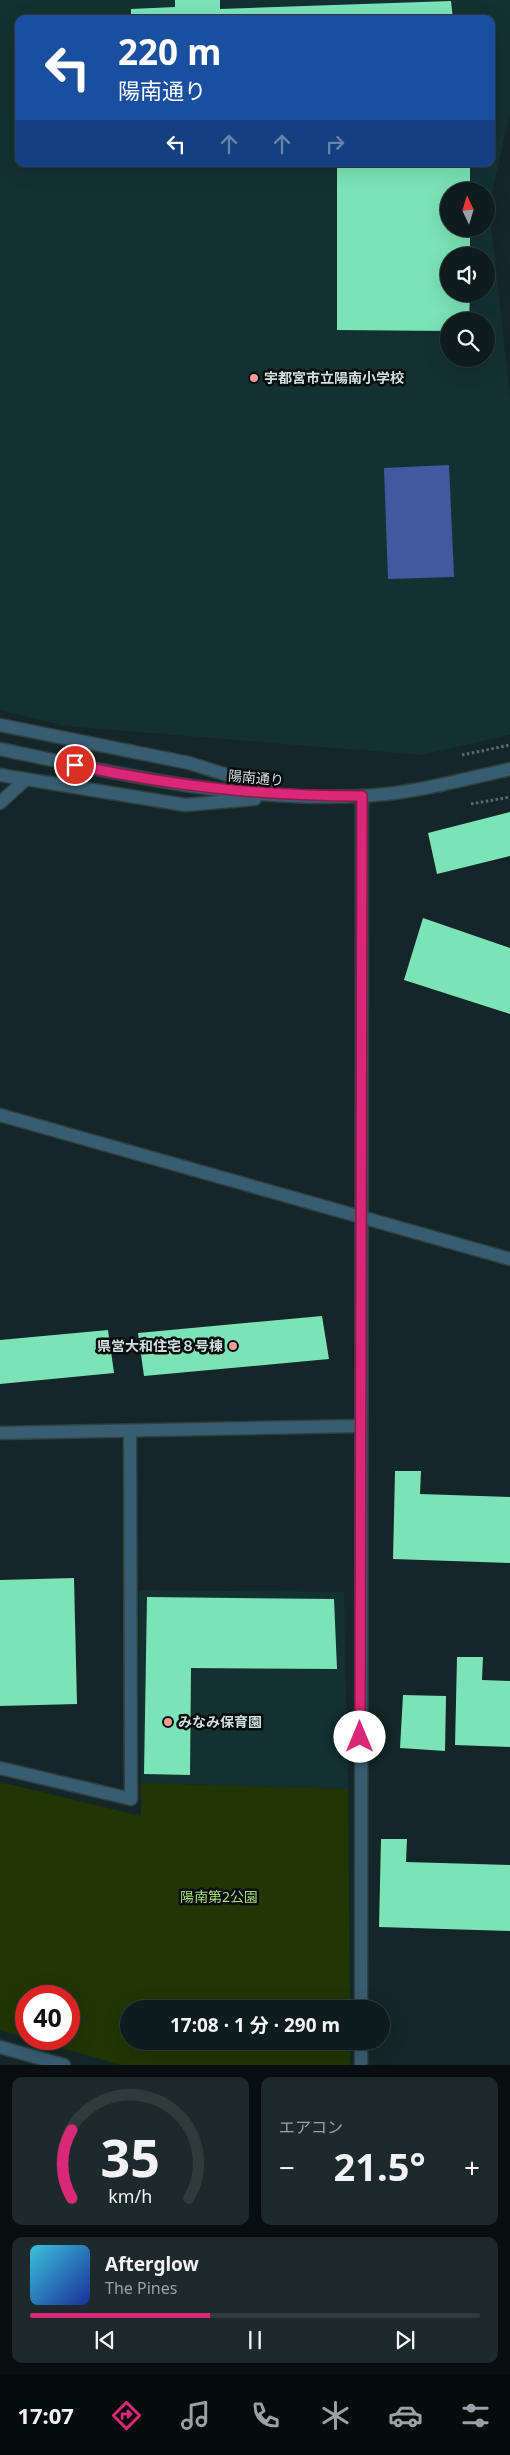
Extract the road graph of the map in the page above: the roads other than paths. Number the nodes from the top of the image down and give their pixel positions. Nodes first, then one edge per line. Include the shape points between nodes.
1 (0, 725) edge
2 (0, 749) edge
3 (510, 769) edge
4 (0, 775) edge
5 (25, 780) junction
6 (294, 796) junction
7 (362, 796) junction
8 (0, 803) edge
9 (0, 1114) edge
10 (360, 1216) junction
11 (510, 1259) edge
12 (360, 1426) junction
13 (130, 1431) junction
14 (0, 1433) edge
15 (0, 1768) edge
16 (361, 2000) edge
17 (0, 2047) edge
18 (361, 2050) edge
19 (64, 2065) edge
20 (361, 2065) edge

1 - 6 street via 189,763
2 - 6 street, 陽南通り via 150,781
3 - 7 street, 陽南通り via 420,789
4 - 5 street
5 - 6 street via 185,804
5 - 8 street
6 - 7 street, 陽南通り
7 - 10 street
9 - 10 street
10 - 11 street
10 - 12 street
12 - 13 street
12 - 16 street
13 - 14 street
13 - 15 street via 131,1799
17 - 19 street
18 - 20 street

